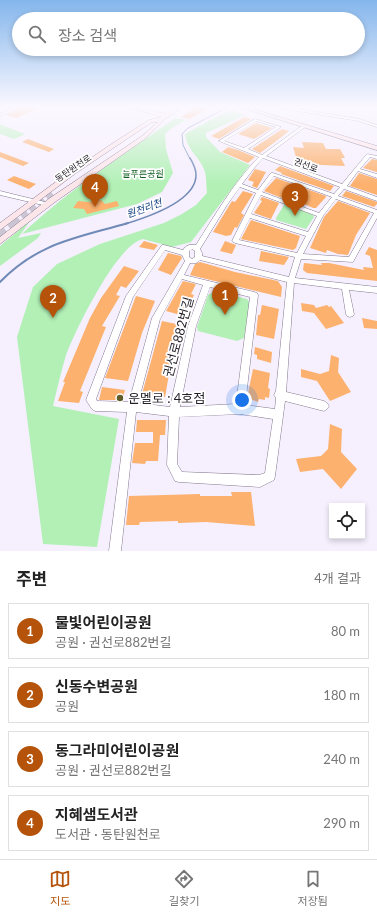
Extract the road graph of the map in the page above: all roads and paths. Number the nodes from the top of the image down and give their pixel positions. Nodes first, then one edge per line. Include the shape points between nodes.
1 (133, 133) edge
2 (143, 133) edge
3 (148, 133) edge
4 (235, 133) edge
5 (270, 133) edge
6 (295, 133) edge
7 (326, 133) edge
8 (377, 148) edge
9 (244, 150) junction
10 (262, 157) junction
11 (377, 158) edge
12 (357, 169) junction
13 (377, 176) edge
14 (240, 185) junction
15 (344, 187) junction
16 (55, 191) tunnel mouth
17 (260, 191) junction
18 (0, 193) edge
19 (334, 198) junction
20 (377, 199) edge
21 (32, 201) junction
22 (47, 204) junction
23 (377, 212) edge
24 (248, 215) junction
25 (320, 215) junction
26 (0, 227) edge
27 (309, 235) junction
28 (0, 241) edge
29 (197, 249) junction
30 (299, 256) junction
31 (187, 257) junction
32 (200, 258) junction
33 (179, 276) junction
34 (291, 280) junction
35 (207, 284) junction
36 (345, 286) junction
37 (377, 290) edge
38 (350, 314) dead end
39 (279, 395) junction
40 (324, 406) dead end
41 (132, 407) junction
42 (240, 409) junction
43 (174, 412) junction
44 (279, 415) junction
45 (115, 551) edge

1 - 21 main road
2 - 16 main road, 동탄원천로
3 - 22 main road
4 - 9 street via 221,141
5 - 9 street
6 - 10 street
7 - 8 main road
9 - 10 street
10 - 14 street
10 - 15 street, 권선로
11 - 12 street via 369,156
12 - 13 street
12 - 15 street
14 - 17 street
14 - 29 street
15 - 19 street
15 - 20 street, 권선로
17 - 19 street via 273,174
17 - 24 street
17 - 25 street
18 - 21 street
19 - 23 street
19 - 25 street
21 - 22 street
21 - 26 main road
22 - 28 main road
23 - 30 street via 351,260
24 - 27 street
24 - 30 street via 235,241
25 - 27 street
27 - 30 street
29 - 31 street via 189,249
29 - 32 street via 201,254
30 - 34 street
31 - 32 street via 195,260
31 - 33 street, 권선로882번길
31 - 41 street via 164,247 130,296 91,400 95,406
32 - 34 street
33 - 35 street
33 - 41 street, 권선로882번길 via 156,318
34 - 36 street
34 - 39 street
35 - 42 street via 254,295
35 - 43 street, 권선로882번길 via 192,326
36 - 37 street
36 - 38 street
39 - 40 street
39 - 44 street
41 - 43 street
41 - 45 street, 권선로882번길
42 - 43 street
42 - 44 street
43 - 44 street, 권선로882번길 via 172,465 179,477 260,482 270,476

